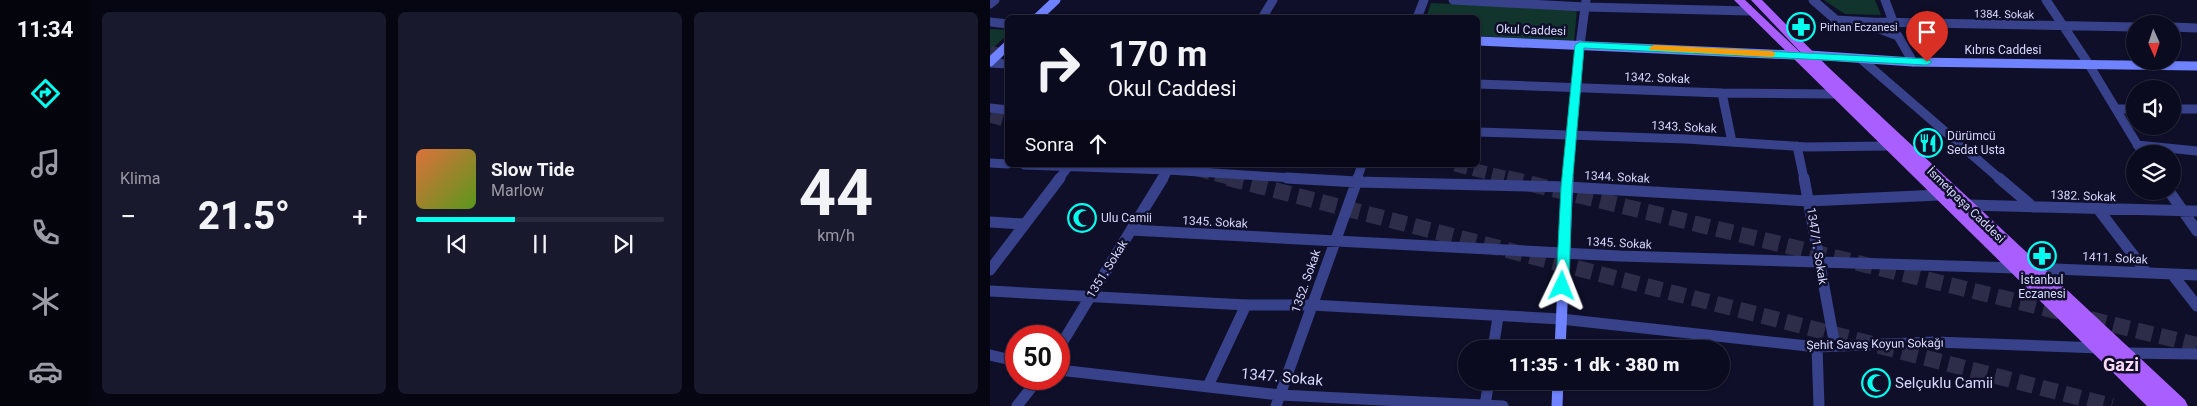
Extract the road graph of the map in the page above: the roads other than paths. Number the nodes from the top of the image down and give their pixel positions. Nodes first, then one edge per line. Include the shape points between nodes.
1 (994, 0) edge
2 (1056, 0) edge
3 (1273, 0) edge
4 (1424, 0) edge
5 (1454, 0) edge
6 (1739, 0) edge
7 (1813, 0) edge
8 (1885, 0) edge
9 (2046, 0) edge
10 (1585, 3) edge
11 (990, 4) edge
12 (1753, 6) edge
13 (1040, 15) edge
14 (1264, 15) edge
15 (1418, 15) edge
16 (990, 22) edge
17 (1872, 22) junction
18 (1005, 24) edge
19 (1894, 24) junction
20 (2063, 26) junction
21 (2126, 27) edge
22 (2181, 27) edge
23 (2197, 28) edge
24 (1480, 41) edge
25 (1580, 45) junction
26 (1005, 48) edge
27 (1794, 55) junction
28 (1809, 55) junction
29 (1861, 59) junction
30 (990, 62) edge
31 (1912, 62) junction
32 (2088, 63) junction
33 (1005, 64) edge
34 (2197, 66) edge
35 (1480, 84) edge
36 (1576, 88) junction
37 (1722, 93) junction
38 (1835, 94) junction
39 (990, 108) edge
40 (2117, 109) junction
41 (2126, 109) edge
42 (2181, 109) edge
43 (2197, 109) edge
44 (1005, 110) edge
45 (1480, 132) edge
46 (1571, 136) junction
47 (1732, 142) junction
48 (2137, 145) edge
49 (1797, 146) junction
50 (1888, 146) junction
51 (2181, 150) edge
52 (2197, 150) edge
53 (990, 163) edge
54 (1005, 164) edge
55 (1068, 167) joint
56 (1361, 167) edge
57 (1169, 168) edge
58 (1357, 182) junction
59 (1567, 187) junction
60 (1939, 195) junction
61 (1809, 200) junction
62 (2175, 200) edge
63 (1968, 205) junction
64 (2032, 207) junction
65 (2098, 209) junction
66 (2182, 211) junction
67 (2197, 212) edge
68 (990, 222) edge
69 (1024, 224) junction
70 (1131, 230) junction
71 (2197, 232) edge
72 (1334, 241) junction
73 (1564, 253) junction
74 (1819, 261) junction
75 (2024, 268) junction
76 (990, 270) edge
77 (2147, 274) junction
78 (2172, 274) junction
79 (2197, 275) edge
80 (990, 291) edge
81 (1090, 297) junction
82 (1246, 305) junction
83 (1312, 305) junction
84 (2197, 306) edge
85 (1498, 317) junction
86 (1561, 319) junction
87 (1070, 330) edge
88 (1494, 340) edge
89 (1560, 340) edge
90 (1835, 346) junction
91 (1818, 347) junction
92 (2100, 348) junction
93 (2125, 353) junction
94 (2197, 354) edge
95 (990, 355) edge
96 (1005, 358) edge
97 (1070, 371) edge
98 (1208, 386) junction
99 (1029, 390) edge
100 (1488, 390) edge
101 (1558, 390) edge
102 (1278, 400) edge
103 (1486, 405) edge
104 (1017, 406) edge
105 (1503, 406) edge
106 (1557, 406) edge
107 (1819, 406) edge
108 (2159, 406) edge
109 (2179, 406) edge

1 - 11 street
2 - 13 main road
3 - 14 street
4 - 15 street
5 - 10 street
6 - 12 main road, İsmetpaşa Caddesi
7 - 17 street, 1384. Sokak via 1836,20
8 - 19 street
9 - 20 street
10 - 12 street
10 - 25 street
12 - 27 main road, İsmetpaşa Caddesi
12 - 28 main road, İsmetpaşa Caddesi
16 - 18 street
17 - 19 street, 1384. Sokak
17 - 31 street via 1877,28 1898,36
19 - 20 street, 1384. Sokak
20 - 21 street, 1384. Sokak
20 - 32 street
22 - 23 street
24 - 25 main road, Okul Caddesi
25 - 27 main road, Okul Caddesi
25 - 36 main road
26 - 30 main road
27 - 28 main road
27 - 38 main road, İsmetpaşa Caddesi
28 - 29 main road, Kıbrıs Caddesi
28 - 63 main road, İsmetpaşa Caddesi
29 - 31 main road, Kıbrıs Caddesi
29 - 64 street
30 - 33 street
31 - 32 main road, Kıbrıs Caddesi
32 - 34 main road, Kıbrıs Caddesi
32 - 40 street
35 - 36 street, 1342. Sokak
36 - 37 street, 1342. Sokak
36 - 46 main road
37 - 38 street, 1342. Sokak
37 - 47 street
38 - 50 main road, İsmetpaşa Caddesi
39 - 44 street
40 - 41 street
40 - 48 street
42 - 43 street
45 - 46 street, 1343. Sokak
46 - 47 street, 1343. Sokak
46 - 59 main road
47 - 49 street, 1343. Sokak
49 - 50 street, 1343. Sokak
49 - 61 street, 1347/1. Sokak
50 - 60 main road, İsmetpaşa Caddesi
51 - 52 street
53 - 54 street
55 - 57 street, 1344. Sokak
55 - 69 street
56 - 58 street, 1352. Sokak
57 - 58 street, 1344. Sokak
57 - 70 street, 1351. Sokak
58 - 59 street, 1344. Sokak
58 - 72 street, 1352. Sokak
59 - 61 street, 1344. Sokak
59 - 73 main road
60 - 61 street, 1344. Sokak
60 - 75 main road, İsmetpaşa Caddesi
61 - 74 street, 1347/1. Sokak
62 - 66 street
63 - 64 street, 1382. Sokak
63 - 75 main road, İsmetpaşa Caddesi
64 - 65 street, 1382. Sokak
65 - 66 street, 1382. Sokak
65 - 77 street
66 - 67 street, 1382. Sokak
66 - 71 street
68 - 69 street
69 - 76 street
70 - 72 street, 1345. Sokak
70 - 81 street, 1351. Sokak
72 - 73 street, 1345. Sokak
72 - 83 street, 1352. Sokak
73 - 74 street, 1345. Sokak
73 - 86 main road
74 - 75 street, 1345. Sokak
74 - 90 street, 1347/1. Sokak
75 - 77 street, 1411. Sokak
75 - 92 main road, İsmetpaşa Caddesi
75 - 93 main road, İsmetpaşa Caddesi
77 - 78 street, 1411. Sokak
78 - 79 street, 1411. Sokak
78 - 84 street
80 - 81 street, Şehit Savaş Koyun Sokağı
81 - 82 street, Şehit Savaş Koyun Sokağı
81 - 87 street, 1351. Sokak
82 - 83 street, Şehit Savaş Koyun Sokağı
82 - 98 street
83 - 85 street, Şehit Savaş Koyun Sokağı
83 - 102 street, 1352. Sokak
85 - 86 street, Şehit Savaş Koyun Sokağı
85 - 88 street
86 - 89 main road
86 - 91 street, Şehit Savaş Koyun Sokağı
90 - 91 street, Şehit Savaş Koyun Sokağı
90 - 92 street, Şehit Savaş Koyun Sokağı via 1934,342
91 - 107 street
92 - 108 main road, İsmetpaşa Caddesi
93 - 94 street
93 - 109 main road, İsmetpaşa Caddesi
95 - 96 street
97 - 98 street, 1347. Sokak
98 - 102 street, 1347. Sokak
99 - 104 street
100 - 103 street
101 - 106 main road
102 - 103 street, 1347. Sokak
103 - 105 street, 1347. Sokak

